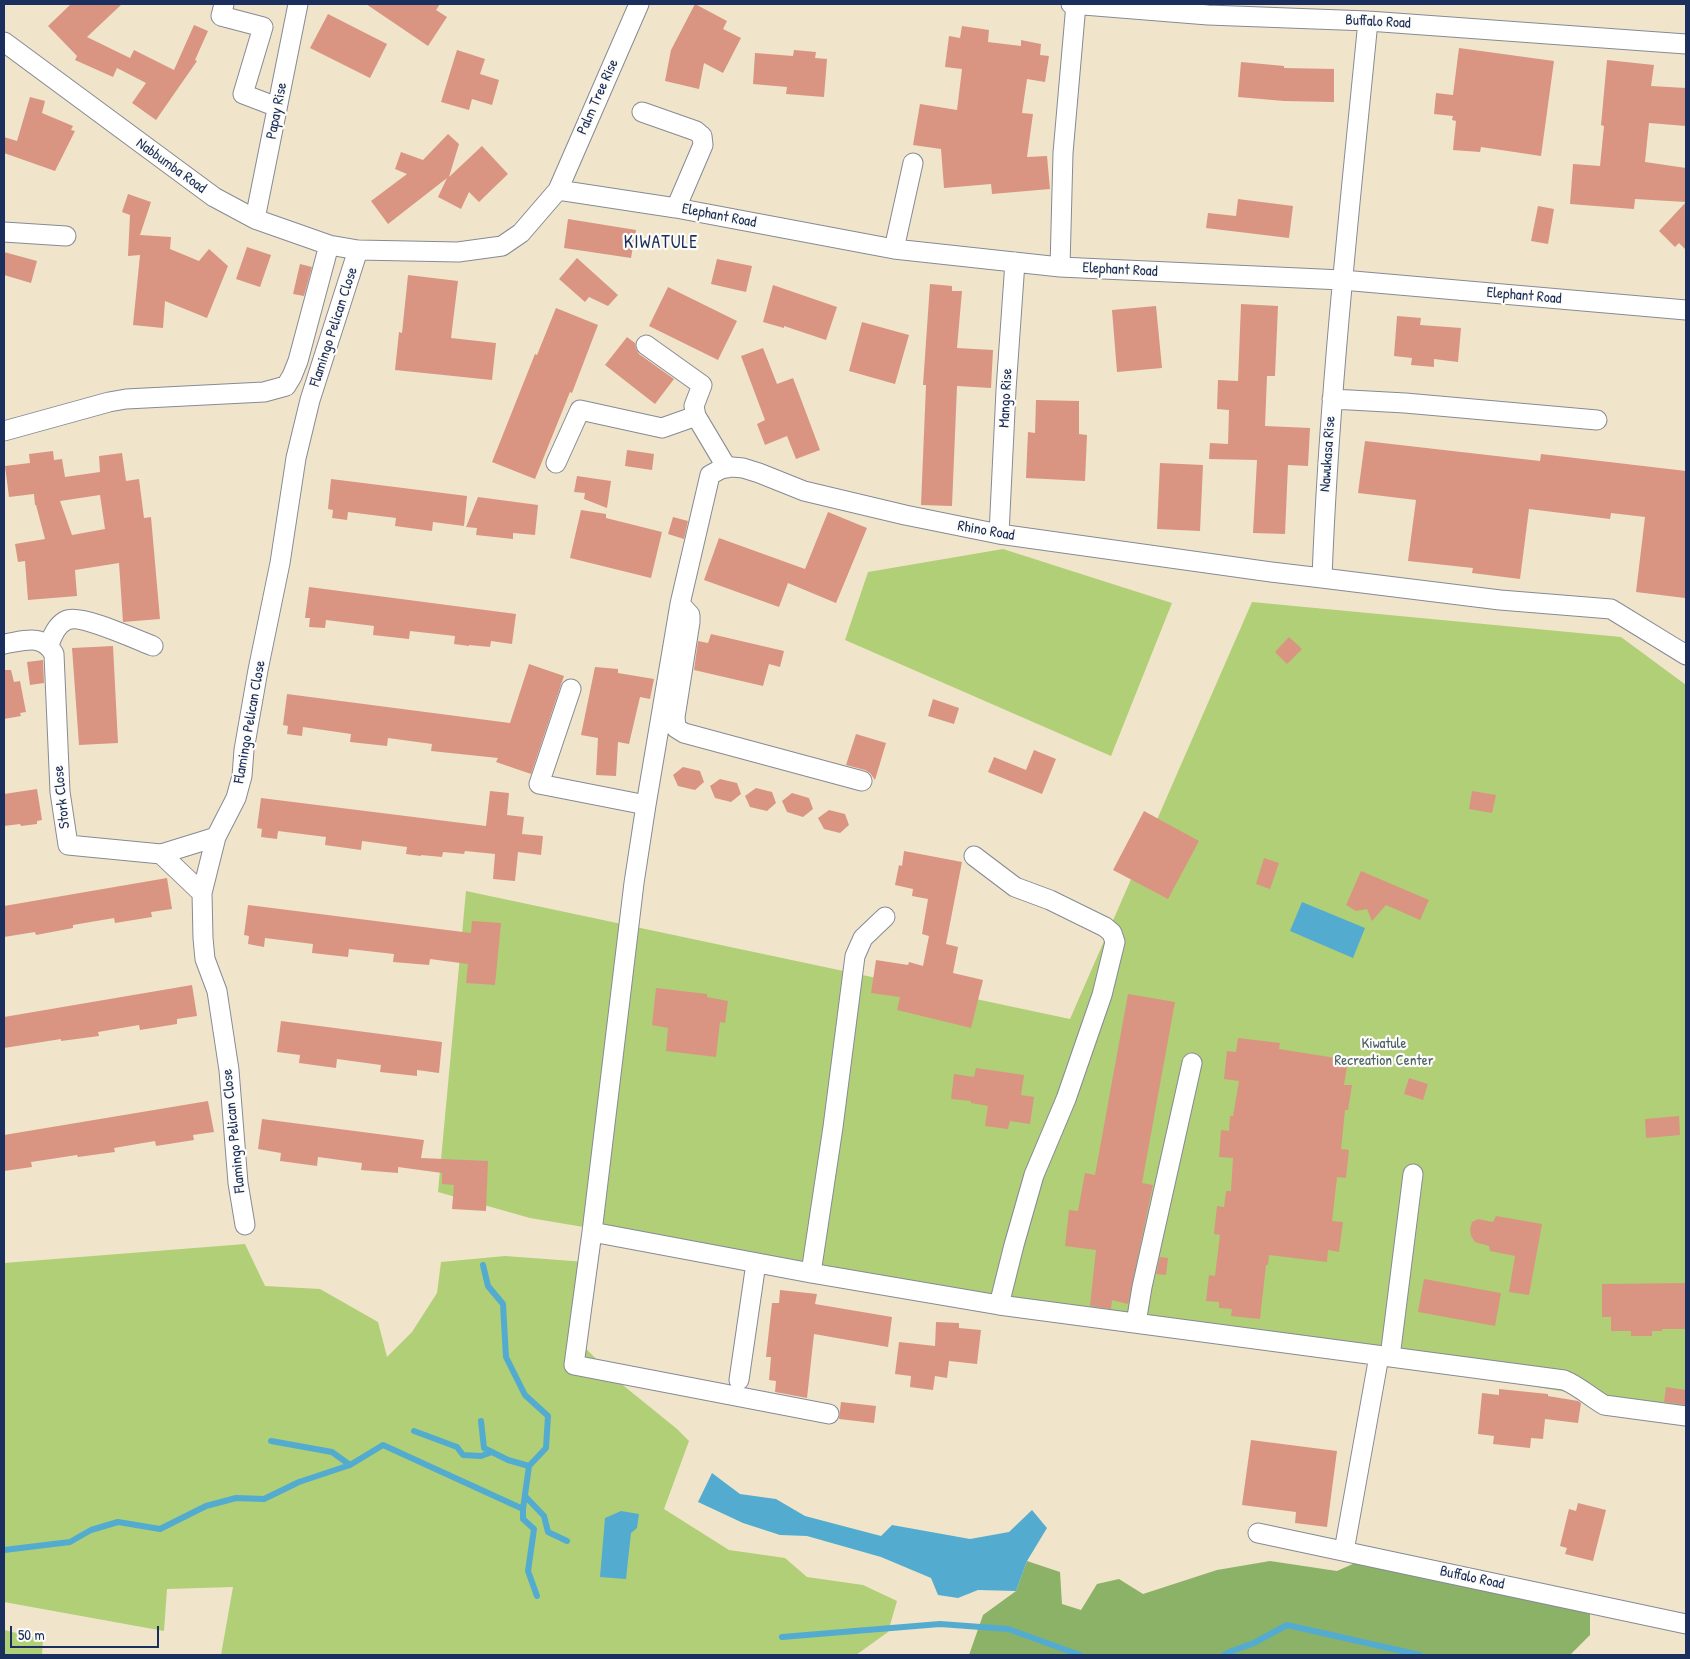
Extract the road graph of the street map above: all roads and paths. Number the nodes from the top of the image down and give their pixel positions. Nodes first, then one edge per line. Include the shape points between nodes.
1 (224, 4) edge
2 (298, 4) edge
3 (639, 4) edge
4 (1071, 4) edge
5 (1076, 4) edge
6 (1341, 12) edge
7 (1368, 21) junction
8 (4, 42) edge
9 (1686, 44) edge
10 (277, 107) junction
11 (642, 112) dead end
12 (913, 163) dead end
13 (558, 190) junction
14 (676, 208) junction
15 (255, 219) junction
16 (4, 232) edge
17 (66, 236) dead end
18 (329, 245) junction
19 (894, 249) junction
20 (358, 250) junction
21 (1015, 262) junction
22 (1060, 267) junction
23 (1342, 280) junction
24 (1686, 310) edge
25 (646, 345) dead end
26 (1332, 399) junction
27 (696, 416) junction
28 (1597, 420) dead end
29 (4, 431) edge
30 (556, 463) dead end
31 (718, 472) junction
32 (999, 534) junction
33 (1322, 578) junction
34 (680, 604) junction
35 (4, 644) edge
36 (49, 645) junction
37 (153, 646) dead end
38 (1686, 655) edge
39 (571, 689) dead end
40 (862, 781) dead end
41 (646, 805) junction
42 (216, 837) junction
43 (161, 854) junction
44 (974, 856) dead end
45 (202, 893) junction
46 (885, 917) dead end
47 (1192, 1063) dead end
48 (1412, 1174) dead end
49 (245, 1225) dead end
50 (592, 1232) junction
51 (756, 1262) junction
52 (811, 1273) junction
53 (999, 1305) junction
54 (1136, 1323) junction
55 (1384, 1356) junction
56 (739, 1380) dead end
57 (829, 1414) dead end
58 (1686, 1416) edge
59 (1258, 1533) dead end
60 (1344, 1551) junction
61 (1686, 1624) edge

1 - 10 street via 221,16 263,27 243,94
2 - 10 street, Papay Rise
3 - 13 street, Palm Tree Rise
4 - 5 street, Buffalo Road
5 - 6 street, Buffalo Road via 1208,15
5 - 22 street via 1063,153
6 - 7 street, Buffalo Road
7 - 9 street, Buffalo Road
7 - 23 street, Nawukasa Rise
8 - 15 street, Nabbumba Road via 214,197
10 - 15 street, Papay Rise
11 - 14 street via 702,136 703,145
12 - 19 street
13 - 14 street, Elephant Road
13 - 20 street, Palm Tree Rise via 521,233 502,246 458,252
14 - 19 street, Elephant Road
15 - 18 street, Nabbumba Road
16 - 17 street
18 - 20 street, Nabbumba Road
18 - 29 street via 298,360 286,386 264,392 126,399
19 - 21 street, Elephant Road
20 - 42 street, Flamingo Pelican Close via 310,400 296,458 242,776 236,798
21 - 22 street, Elephant Road
21 - 32 street, Mango Rise
22 - 23 street, Elephant Road
23 - 24 street, Elephant Road
23 - 26 street, Nawukasa Rise
25 - 27 street via 702,385 694,406
26 - 28 street
26 - 33 street, Nawukasa Rise
27 - 30 street via 662,428 580,410
27 - 31 street
31 - 32 street, Rhino Road via 742,468 813,494
31 - 34 street
32 - 33 street, Rhino Road
33 - 38 street via 1500,600 1611,609
34 - 40 street via 690,615 690,622 676,728 693,736
34 - 41 street
35 - 36 street via 42,641
36 - 37 street via 53,632 67,620 82,619
36 - 43 street, Stork Close via 54,654 60,792 68,845
39 - 41 street via 538,784
41 - 50 street
42 - 43 street, Stork Close
42 - 45 street, Flamingo Pelican Close
43 - 45 street
44 - 53 street via 1015,887 1105,927 1115,942 1110,968 1066,1099 1034,1175
45 - 49 street, Flamingo Pelican Close via 205,959 217,991 229,1070 238,1183
46 - 52 street via 863,938 855,956
47 - 54 street
48 - 55 street
50 - 51 street
50 - 57 street via 574,1365
51 - 52 street
51 - 56 street
52 - 53 street
53 - 54 street
54 - 55 street
55 - 58 street via 1564,1380 1604,1405
55 - 60 street
59 - 60 street, Buffalo Road
60 - 61 street, Buffalo Road

